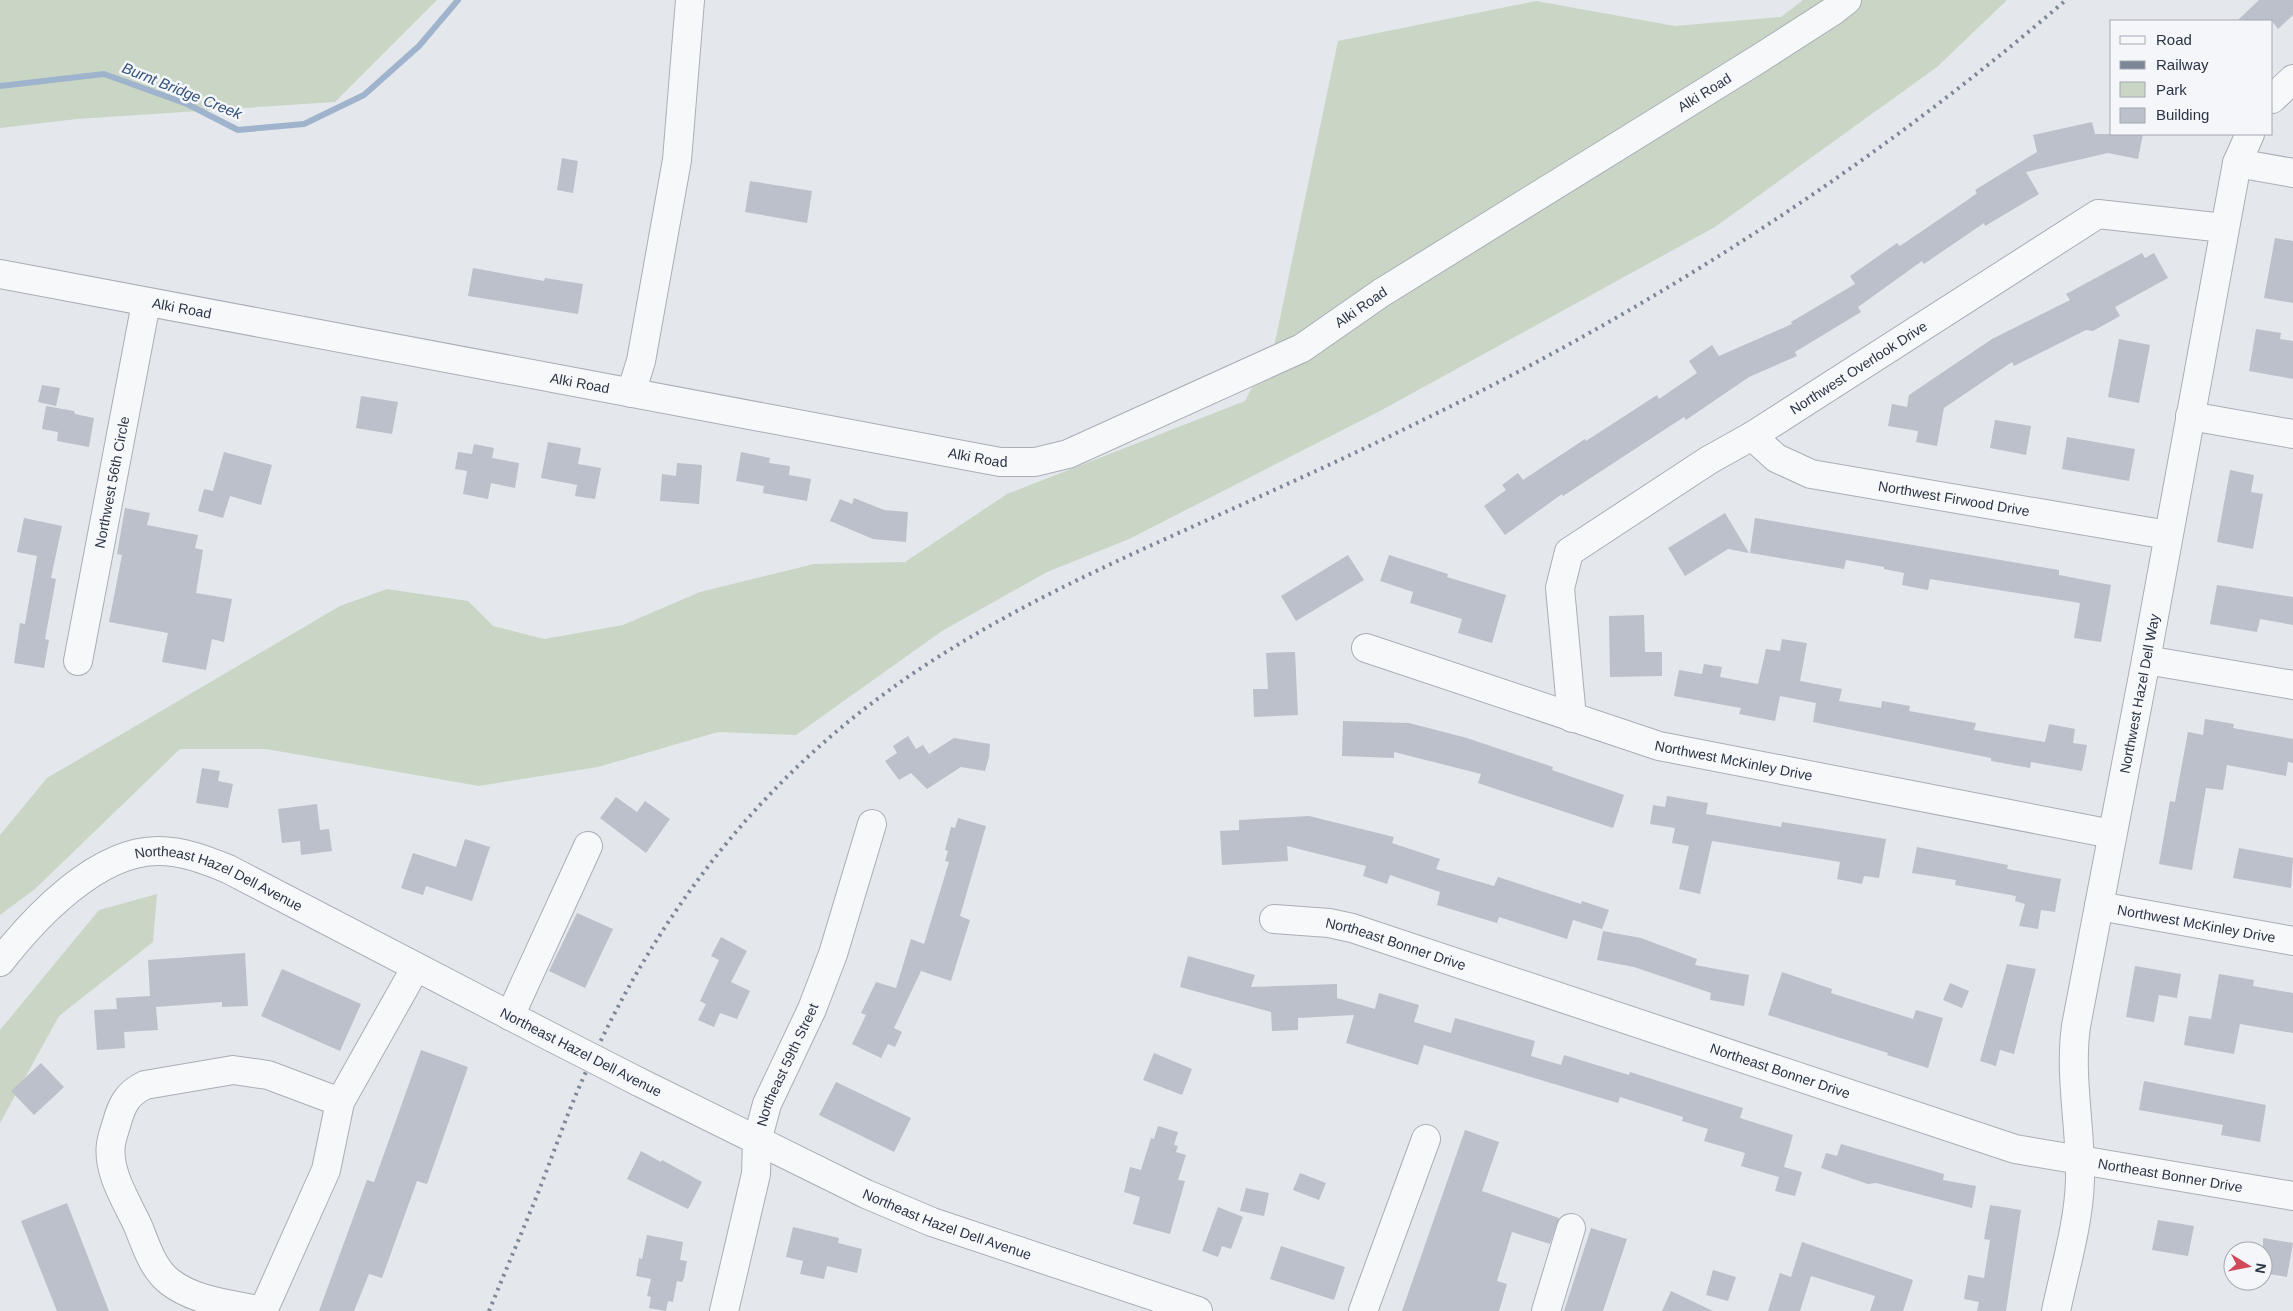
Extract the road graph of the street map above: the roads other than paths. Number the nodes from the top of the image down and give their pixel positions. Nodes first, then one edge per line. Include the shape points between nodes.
1 (690, 0) edge
2 (1847, 0) edge
3 (2293, 79) edge
4 (2273, 99) edge
5 (2250, 135) edge
6 (2237, 163) junction
7 (2293, 173) edge
8 (2224, 228) junction
9 (0, 274) edge
10 (146, 303) junction
11 (631, 393) junction
12 (2190, 416) junction
13 (2293, 434) edge
14 (1752, 436) junction
15 (2168, 535) junction
16 (1366, 648) dead end
17 (2146, 660) junction
18 (78, 661) dead end
19 (2293, 685) edge
20 (1572, 718) junction
21 (872, 824) dead end
22 (2112, 834) junction
23 (588, 846) dead end
24 (2099, 906) junction
25 (1274, 918) dead end
26 (2293, 941) edge
27 (0, 962) edge
28 (416, 967) junction
29 (510, 1016) junction
30 (340, 1102) junction
31 (1426, 1140) dead end
32 (757, 1141) junction
33 (2080, 1161) junction
34 (2293, 1196) edge
35 (1571, 1228) dead end
36 (1188, 1309) edge
37 (724, 1311) edge
38 (1363, 1311) edge
39 (1546, 1311) edge
40 (2056, 1311) edge

1 - 11 street via 676,160 641,361
2 - 11 street, Alki Road via 1760,58 1381,293 1302,348 1068,454 1035,462 1000,462
3 - 4 street
5 - 6 street
6 - 7 street
6 - 8 street
8 - 12 street, Northwest Hazel Dell Way
8 - 14 street, Northwest Overlook Drive via 2098,214
9 - 10 street, Alki Road
10 - 11 street, Alki Road
10 - 18 street, Northwest 56th Circle
12 - 13 street
12 - 15 street, Northwest Hazel Dell Way
14 - 15 street, Northwest Firwood Drive via 1776,458 1811,474
14 - 20 street, Northwest Overlook Drive via 1709,460 1569,552 1560,588
15 - 17 street, Northwest Hazel Dell Way
16 - 20 street, Northwest McKinley Drive
17 - 19 street
17 - 22 street, Northwest Hazel Dell Way
20 - 22 street, Northwest McKinley Drive via 1659,746
21 - 32 street, Northeast 59th Street via 833,954 812,1009 767,1104
22 - 24 street, Northwest Hazel Dell Way
23 - 29 street
24 - 26 street, Northwest McKinley Drive
24 - 33 street, Northwest Hazel Dell Way via 2073,1056
25 - 33 street, Northeast Bonner Drive via 1352,928 2015,1149
27 - 28 street, Northeast Hazel Dell Avenue via 25,930 58,899 98,869 125,857 157,851 188,854 228,869
28 - 29 street, Northeast Hazel Dell Avenue
28 - 30 street
29 - 32 street, Northeast Hazel Dell Avenue, bridge
30 - 30 street via 326,1170 263,1311 204,1299 168,1281 155,1266 114,1171 111,1145 121,1107 127,1098 145,1085 233,1070 268,1075
31 - 38 street
32 - 36 street, Northeast Hazel Dell Avenue via 932,1222
32 - 37 street, Northeast 59th Street via 756,1174
33 - 34 street, Northeast Bonner Drive
33 - 40 street, Northwest Hazel Dell Way via 2077,1212
35 - 39 street

